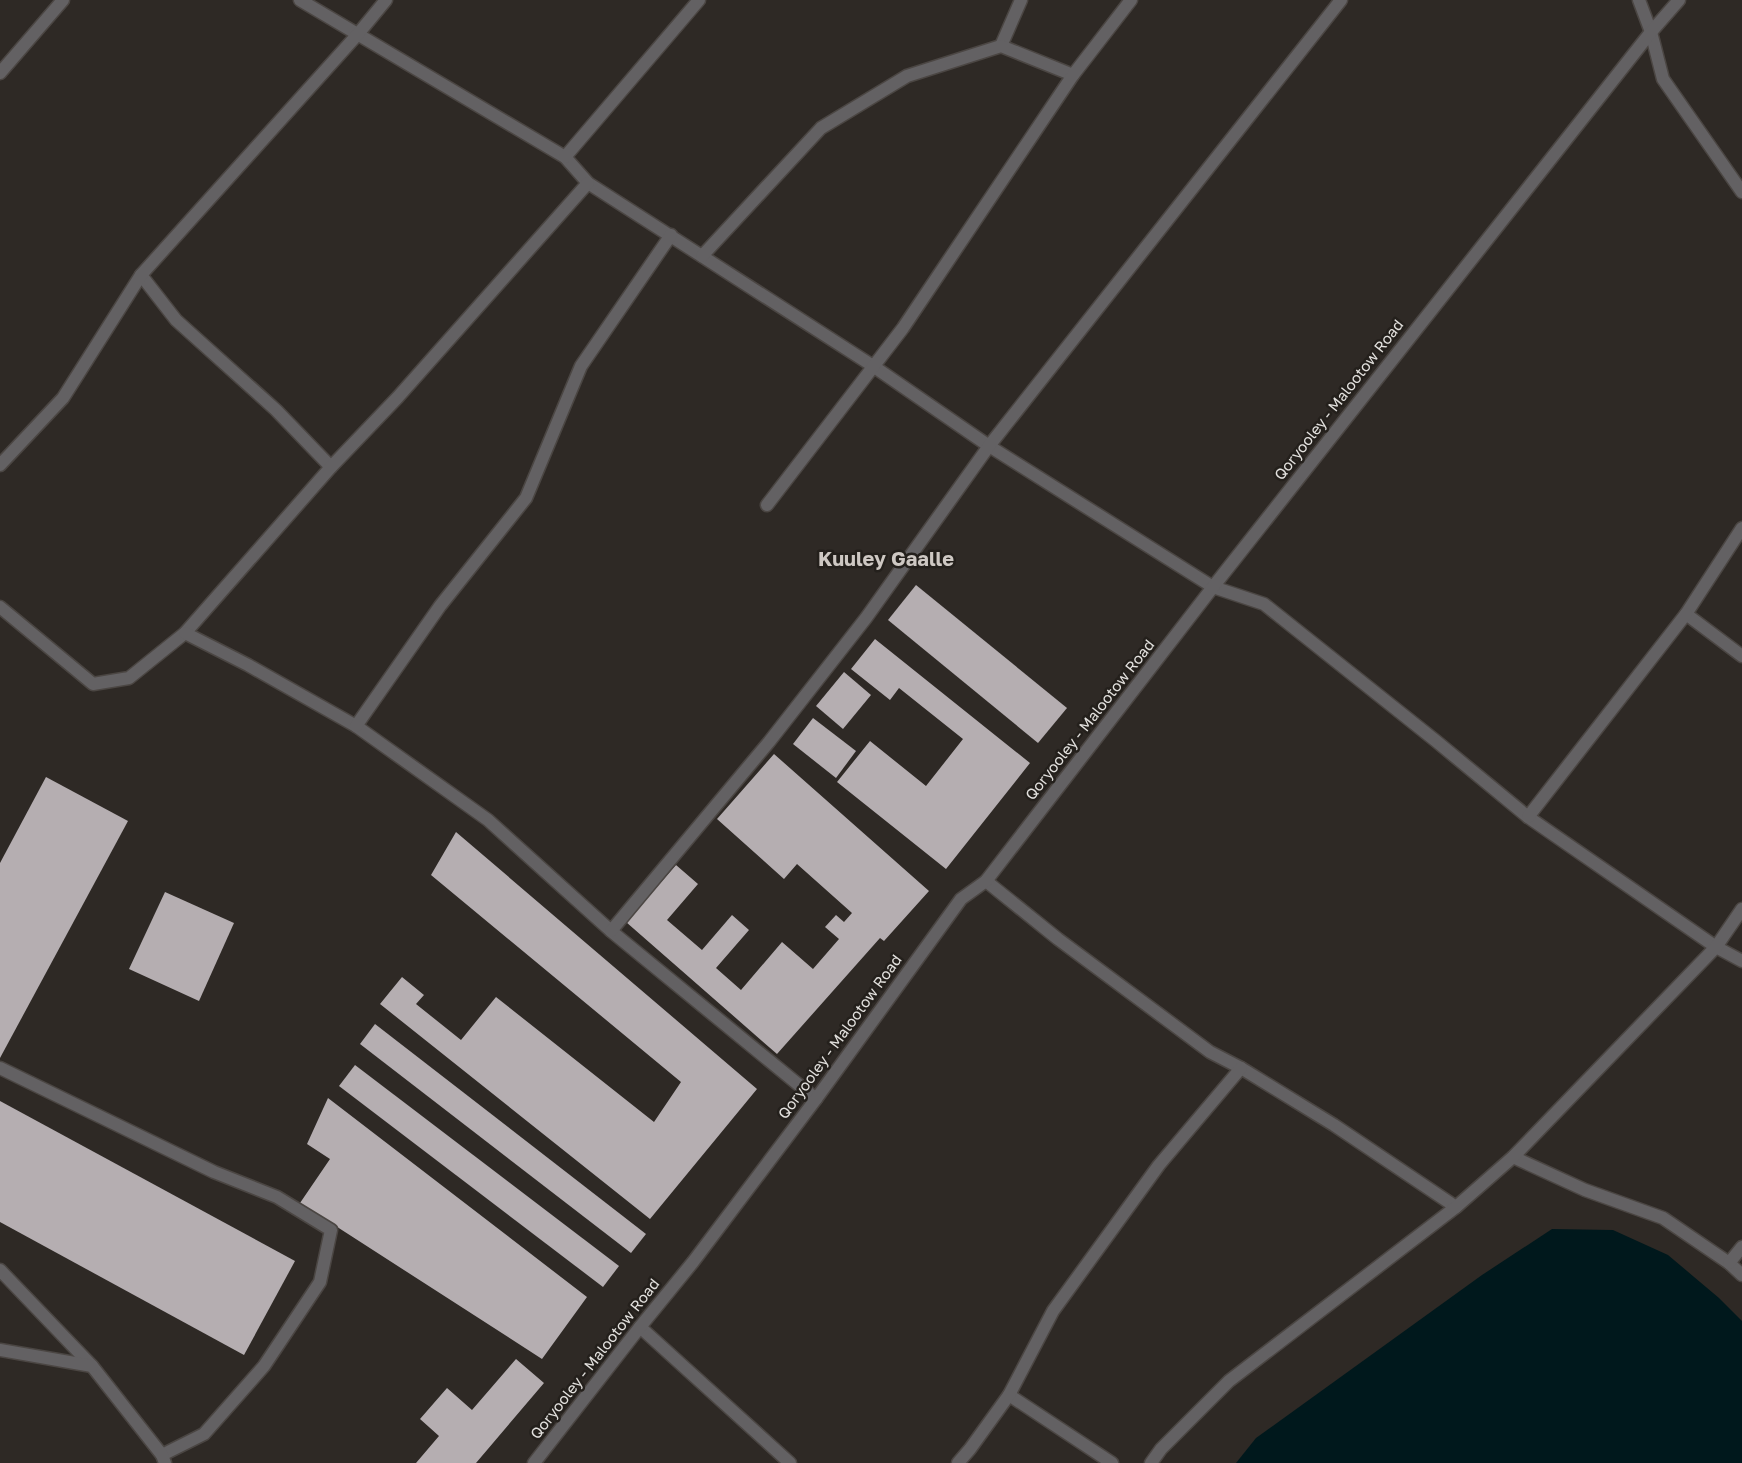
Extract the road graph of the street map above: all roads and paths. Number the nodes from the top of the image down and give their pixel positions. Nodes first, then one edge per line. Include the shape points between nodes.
1 (63, 0) edge
2 (300, 0) edge
3 (386, 0) edge
4 (699, 0) edge
5 (1021, 0) edge
6 (1132, 0) edge
7 (1341, 0) edge
8 (1639, 0) edge
9 (1678, 0) edge
10 (1651, 32) junction
11 (358, 34) junction
12 (1001, 46) junction
13 (0, 73) edge
14 (1073, 75) junction
15 (564, 157) junction
16 (588, 182) junction
17 (1742, 192) edge
18 (671, 235) junction
19 (702, 256) junction
20 (141, 274) junction
21 (874, 366) junction
22 (990, 446) junction
23 (0, 465) edge
24 (331, 467) junction
25 (767, 505) dead end
26 (1742, 528) edge
27 (1213, 587) junction
28 (0, 607) edge
29 (1686, 614) junction
30 (185, 633) junction
31 (1742, 656) edge
32 (356, 726) junction
33 (1528, 818) junction
34 (986, 881) junction
35 (1742, 908) edge
36 (612, 931) junction
37 (1716, 946) junction
38 (1742, 960) edge
39 (0, 1068) edge
40 (1241, 1068) junction
41 (816, 1099) junction
42 (1513, 1157) junction
43 (1456, 1207) junction
44 (1742, 1247) edge
45 (1729, 1263) junction
46 (0, 1270) edge
47 (1742, 1276) edge
48 (640, 1327) junction
49 (0, 1350) edge
50 (92, 1366) junction
51 (1009, 1395) junction
52 (164, 1459) edge
53 (534, 1463) edge
54 (790, 1463) edge
55 (958, 1463) edge
56 (1112, 1463) edge
57 (1151, 1463) edge

1 - 13 street
2 - 11 street
3 - 11 street
4 - 15 street
5 - 12 street
6 - 14 street
7 - 22 street
8 - 10 street
9 - 10 street, Qoryooley - Malootow Road
10 - 17 street via 1663,79
10 - 27 street, Qoryooley - Malootow Road
11 - 15 street
11 - 20 street
12 - 14 street
12 - 19 street via 907,76 821,128
14 - 21 street
15 - 16 street
16 - 18 street
16 - 24 street via 398,397
18 - 19 street
18 - 32 street via 581,366 526,498 440,606
19 - 21 street
20 - 23 street via 63,398
20 - 24 street via 176,320 276,410
21 - 22 street
21 - 25 street
22 - 27 street
22 - 36 street via 866,618 769,742
24 - 30 street
26 - 29 street
27 - 33 street via 1264,604
27 - 34 street, Qoryooley - Malootow Road
28 - 30 street via 93,684 129,678
29 - 31 street
29 - 33 street
30 - 32 street
32 - 36 street via 488,820
33 - 37 street
34 - 40 street via 1210,1052
34 - 41 street, Qoryooley - Malootow Road via 961,899
35 - 37 street
36 - 41 street
37 - 38 street
37 - 42 street
39 - 52 street via 214,1172 277,1197 331,1230 320,1282 264,1366 204,1434
40 - 43 street via 1334,1125
40 - 51 street via 1159,1165 1053,1311
41 - 48 street, Qoryooley - Malootow Road
42 - 43 street
42 - 45 street via 1585,1190 1663,1218
43 - 57 street via 1229,1381
44 - 45 street
45 - 47 street
46 - 50 street
48 - 53 street, Qoryooley - Malootow Road
48 - 54 street
49 - 50 street
50 - 52 street
51 - 55 street
51 - 56 street

